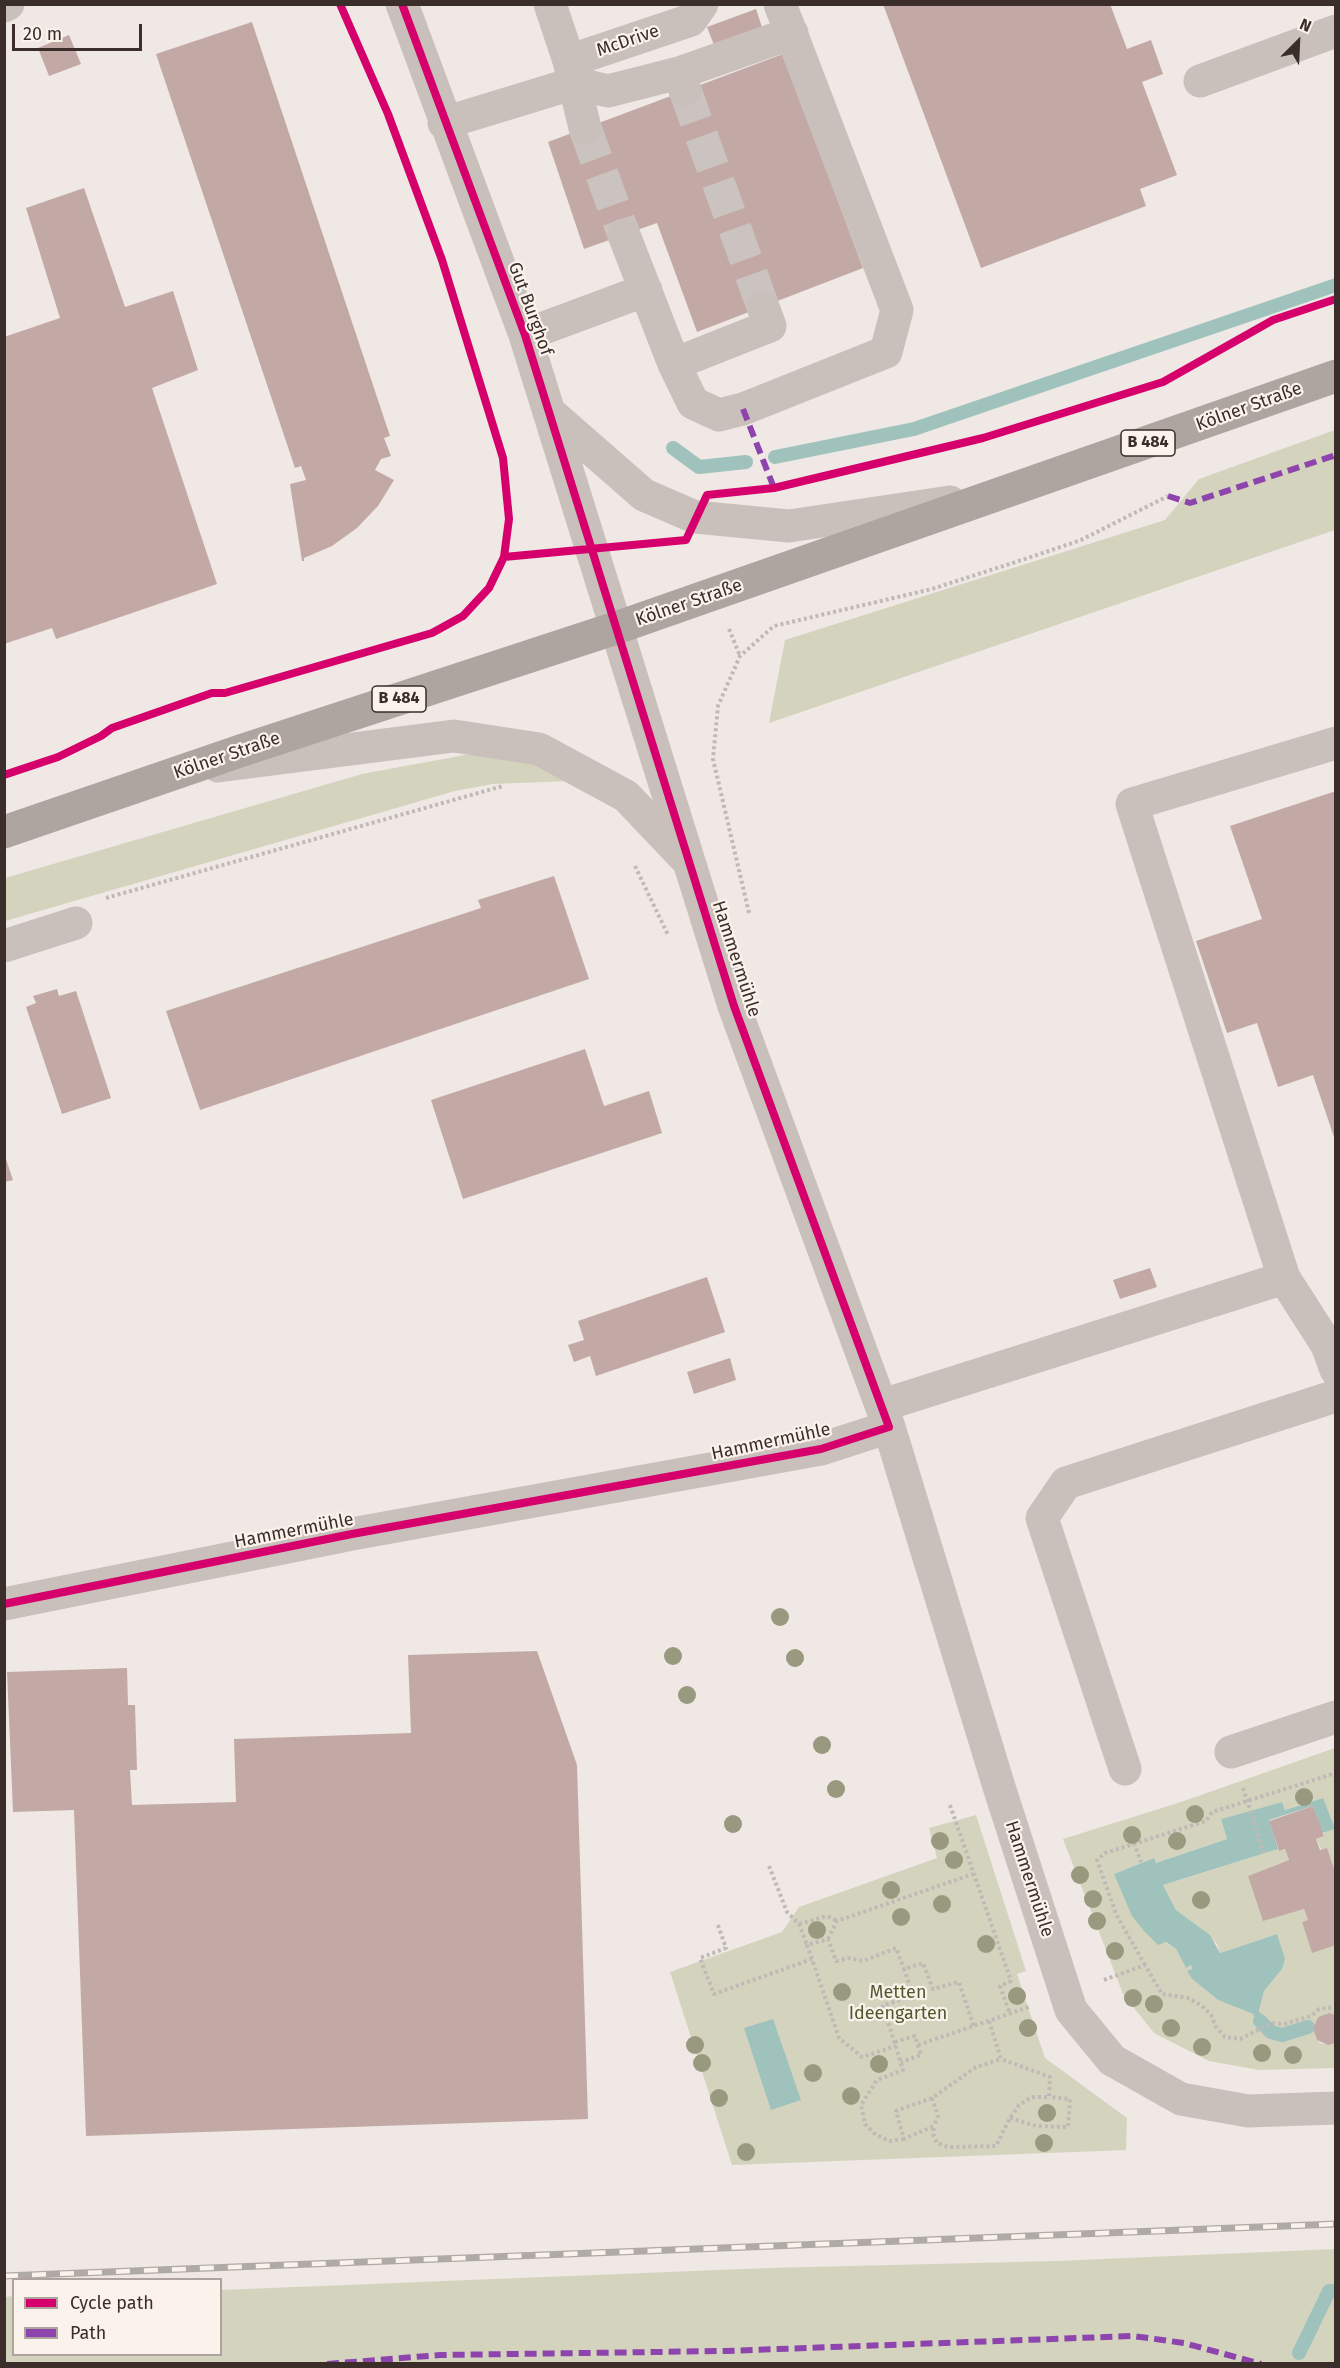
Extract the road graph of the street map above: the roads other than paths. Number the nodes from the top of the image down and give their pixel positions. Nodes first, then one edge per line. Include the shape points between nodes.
1 (402, 4) edge
2 (550, 4) edge
3 (702, 4) edge
4 (786, 19) edge
5 (1335, 31) edge
6 (569, 63) junction
7 (1200, 81) dead end
8 (444, 123) junction
9 (585, 128) tunnel mouth
10 (624, 235) tunnel mouth
11 (646, 290) junction
12 (763, 307) tunnel mouth
13 (525, 335) junction
14 (674, 364) junction
15 (1335, 376) edge
16 (549, 412) junction
17 (1001, 495) junction
18 (616, 628) junction
19 (1335, 743) edge
20 (184, 771) junction
21 (4, 832) edge
22 (689, 863) junction
23 (76, 923) road end
24 (4, 946) edge
25 (1284, 1278) junction
26 (1333, 1352) edge
27 (1335, 1396) edge
28 (886, 1416) junction
29 (4, 1604) edge
30 (1335, 1717) edge
31 (1231, 1752) dead end
32 (1125, 1769) dead end
33 (1335, 2108) edge

1 - 8 street, Gut Burghof
2 - 6 street
3 - 6 street, McDrive via 691,20
4 - 6 street via 682,82 608,91
4 - 14 street via 897,310 886,352 719,415 693,404
5 - 7 street
6 - 8 street, McDrive
6 - 9 street
8 - 13 street, Gut Burghof
10 - 11 street
11 - 13 street
11 - 14 street
12 - 14 street via 770,326
13 - 16 street, Gut Burghof
15 - 17 main road, Kölner Straße / B 484
16 - 17 street via 644,495 695,517 789,526
16 - 18 street, Gut Burghof
17 - 18 main road, Kölner Straße / B 484
18 - 20 main road, Kölner Straße / B 484
18 - 22 street, Hammermühle
19 - 25 street via 1132,804
20 - 21 main road, Kölner Straße / B 484
20 - 22 street via 454,736 539,749 626,796
22 - 28 street, Hammermühle via 734,1006
23 - 24 street
25 - 26 street
25 - 28 street
27 - 32 street via 1066,1483 1041,1518
28 - 29 street, Hammermühle via 821,1449 351,1534
28 - 33 street, Hammermühle via 1071,2010 1112,2060 1181,2099 1248,2111
30 - 31 street

